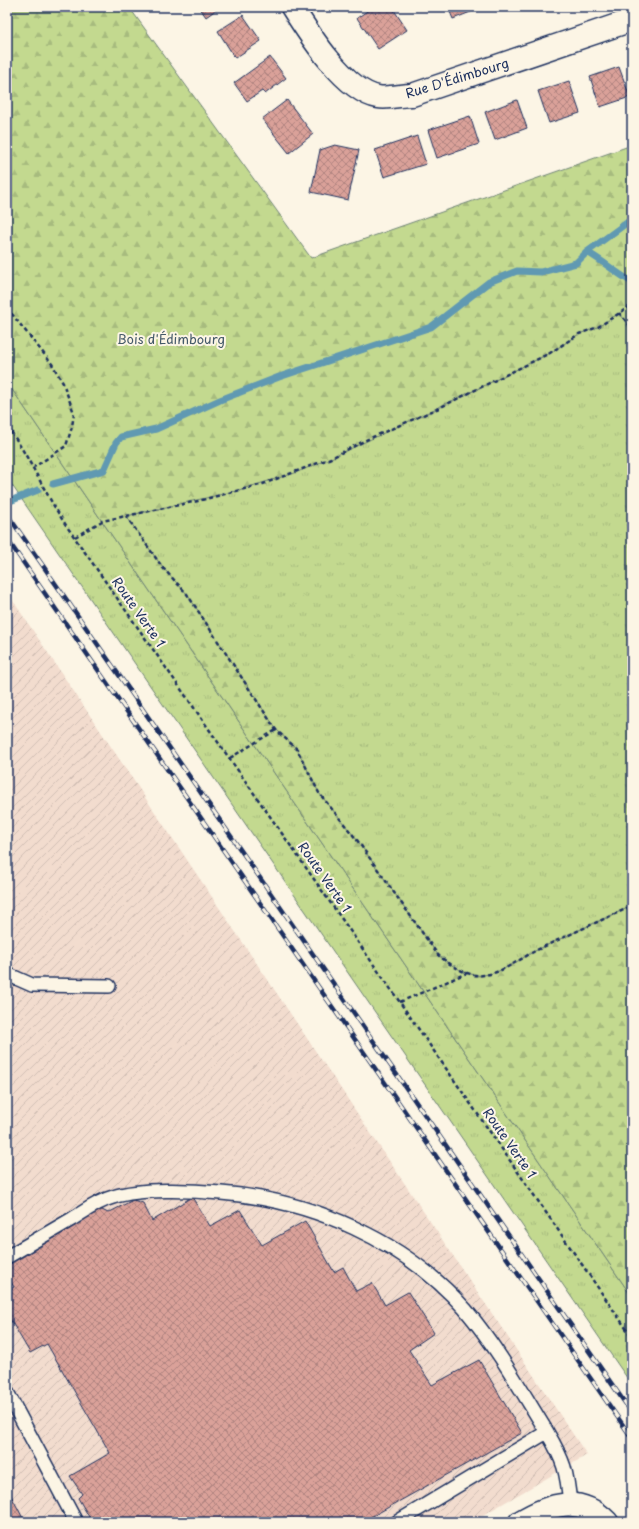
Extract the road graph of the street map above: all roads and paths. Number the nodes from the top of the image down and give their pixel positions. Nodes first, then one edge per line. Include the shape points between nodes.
1 (292, 7) edge
2 (632, 20) edge
3 (632, 305) edge
4 (7, 308) edge
5 (620, 313) junction
6 (632, 328) edge
7 (7, 426) edge
8 (34, 467) junction
9 (126, 516) junction
10 (74, 537) junction
11 (276, 730) junction
12 (230, 758) junction
13 (632, 906) edge
14 (468, 972) junction
15 (7, 974) edge
16 (109, 986) dead end
17 (400, 1002) junction
18 (7, 1257) edge
19 (632, 1337) edge
20 (7, 1392) edge
21 (547, 1432) junction
22 (570, 1504) junction
23 (76, 1522) edge
24 (397, 1522) edge
25 (520, 1522) edge
26 (607, 1522) edge

1 - 2 street, Rue D'Édimbourg via 315,42 354,87 378,97 412,95
3 - 5 path
4 - 8 path via 52,364 68,394 74,413 66,446
5 - 6 path
5 - 9 path via 598,327 579,334 550,353 481,387 295,473 232,492
7 - 8 path, Route Verte 1
8 - 10 path, Route Verte 1 via 47,495
9 - 10 path via 102,520
9 - 11 path via 163,568 188,594
10 - 12 path, Route Verte 1
11 - 12 path
11 - 14 path via 297,749 319,793 357,840 438,955 451,965
12 - 17 path, Route Verte 1
13 - 14 path via 536,950 502,969 484,976
14 - 17 path
15 - 16 lane via 32,985
17 - 19 path, Route Verte 1
18 - 21 lane via 93,1206 112,1197 133,1193 236,1194 312,1210 350,1226 398,1252 449,1293 503,1359
20 - 23 lane
21 - 22 lane via 564,1464 568,1477
21 - 24 lane
22 - 25 street via 544,1510
22 - 26 street via 595,1511

